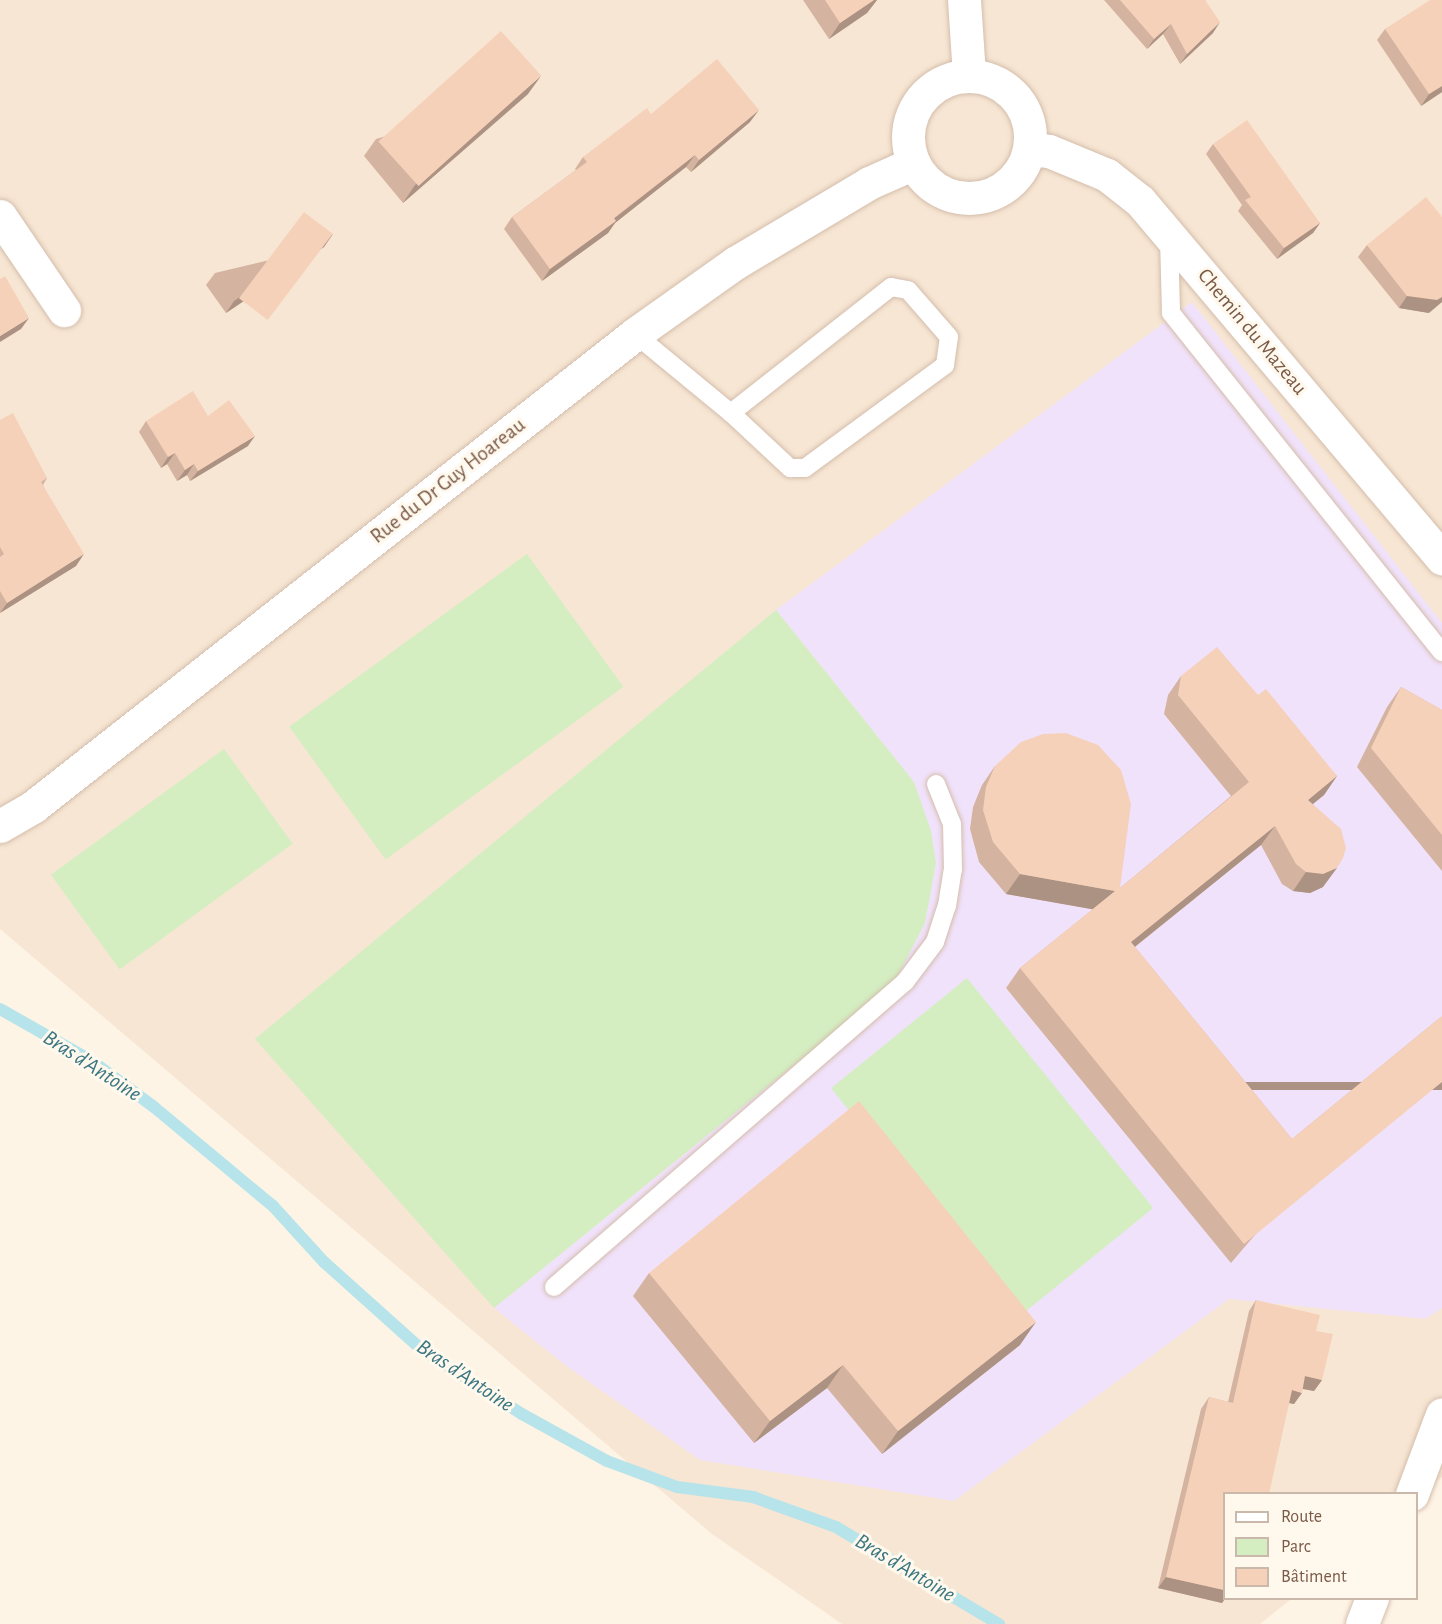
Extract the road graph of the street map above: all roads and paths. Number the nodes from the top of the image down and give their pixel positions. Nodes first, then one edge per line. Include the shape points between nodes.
1 (964, 0) edge
2 (969, 75) junction
3 (1030, 149) junction
4 (914, 163) junction
5 (0, 216) edge
6 (1168, 234) junction
7 (64, 310) dead end
8 (635, 334) junction
9 (731, 413) junction
10 (1442, 558) edge
11 (1442, 652) edge
12 (936, 784) dead end
13 (0, 826) edge
14 (554, 1287) dead end
15 (1442, 1414) edge
16 (1413, 1492) edge
17 (1372, 1600) edge
18 (1362, 1624) edge

1 - 2 street
2 - 3 street via 987,78 1017,97 1027,113
2 - 4 street via 935,85 922,97 908,129
3 - 4 street via 1023,168 1009,184 977,198 945,194 922,176
3 - 6 street, Chemin du Mazeau via 1049,151 1107,175 1140,201
4 - 8 street, Rue du Dr Guy Hoareau via 869,183 735,263
5 - 7 street
6 - 10 street, Chemin du Mazeau
6 - 11 lane via 1170,313
8 - 9 lane
8 - 13 street, Rue du Dr Guy Hoareau via 43,799
9 - 9 lane via 790,468 805,468 945,365 949,337 908,290 891,287
12 - 14 lane via 952,824 948,897 935,942 904,982
15 - 16 street
17 - 18 street

